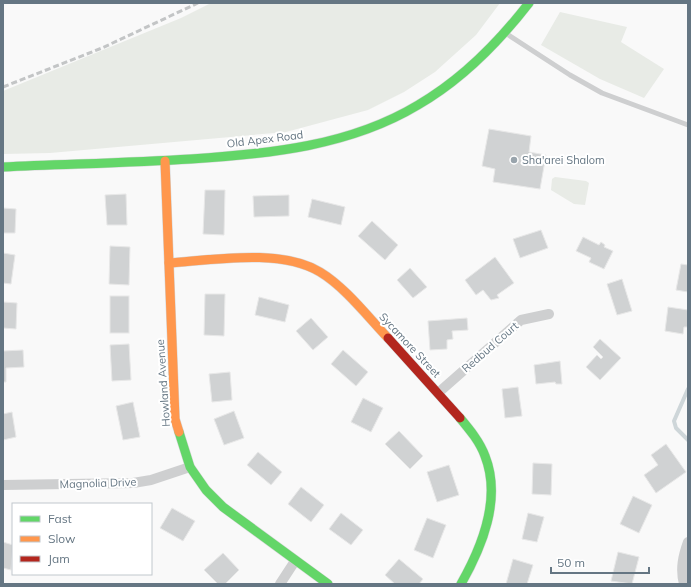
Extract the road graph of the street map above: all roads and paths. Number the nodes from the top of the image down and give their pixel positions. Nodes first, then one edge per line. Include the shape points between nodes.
1 (529, 3) edge
2 (506, 33) junction
3 (688, 125) edge
4 (165, 161) junction
5 (3, 167) edge
6 (169, 263) junction
7 (549, 314) dead end
8 (438, 393) junction
9 (190, 467) junction
10 (3, 485) edge
11 (688, 542) edge
12 (296, 561) junction
13 (280, 584) edge
14 (328, 584) edge
15 (461, 584) edge
16 (684, 584) edge

1 - 2 street, Old Apex Road
2 - 3 lane via 602,93
2 - 4 street, Old Apex Road via 479,62 451,84 398,117 368,129 293,149
4 - 5 street, Old Apex Road
4 - 6 street, Howland Avenue
6 - 8 street, Sycamore Street via 238,259 273,260 295,262 312,268 326,276 378,327
6 - 9 street, Howland Avenue via 175,419
7 - 8 street, Redbud Court via 521,320
8 - 15 street, Sycamore Street via 474,435 483,450 492,486 490,506 478,553
9 - 10 street, Magnolia Drive via 133,483
9 - 12 street, Howland Avenue via 206,490 223,507
11 - 16 street via 683,556
12 - 13 street
12 - 14 street, Howland Avenue

